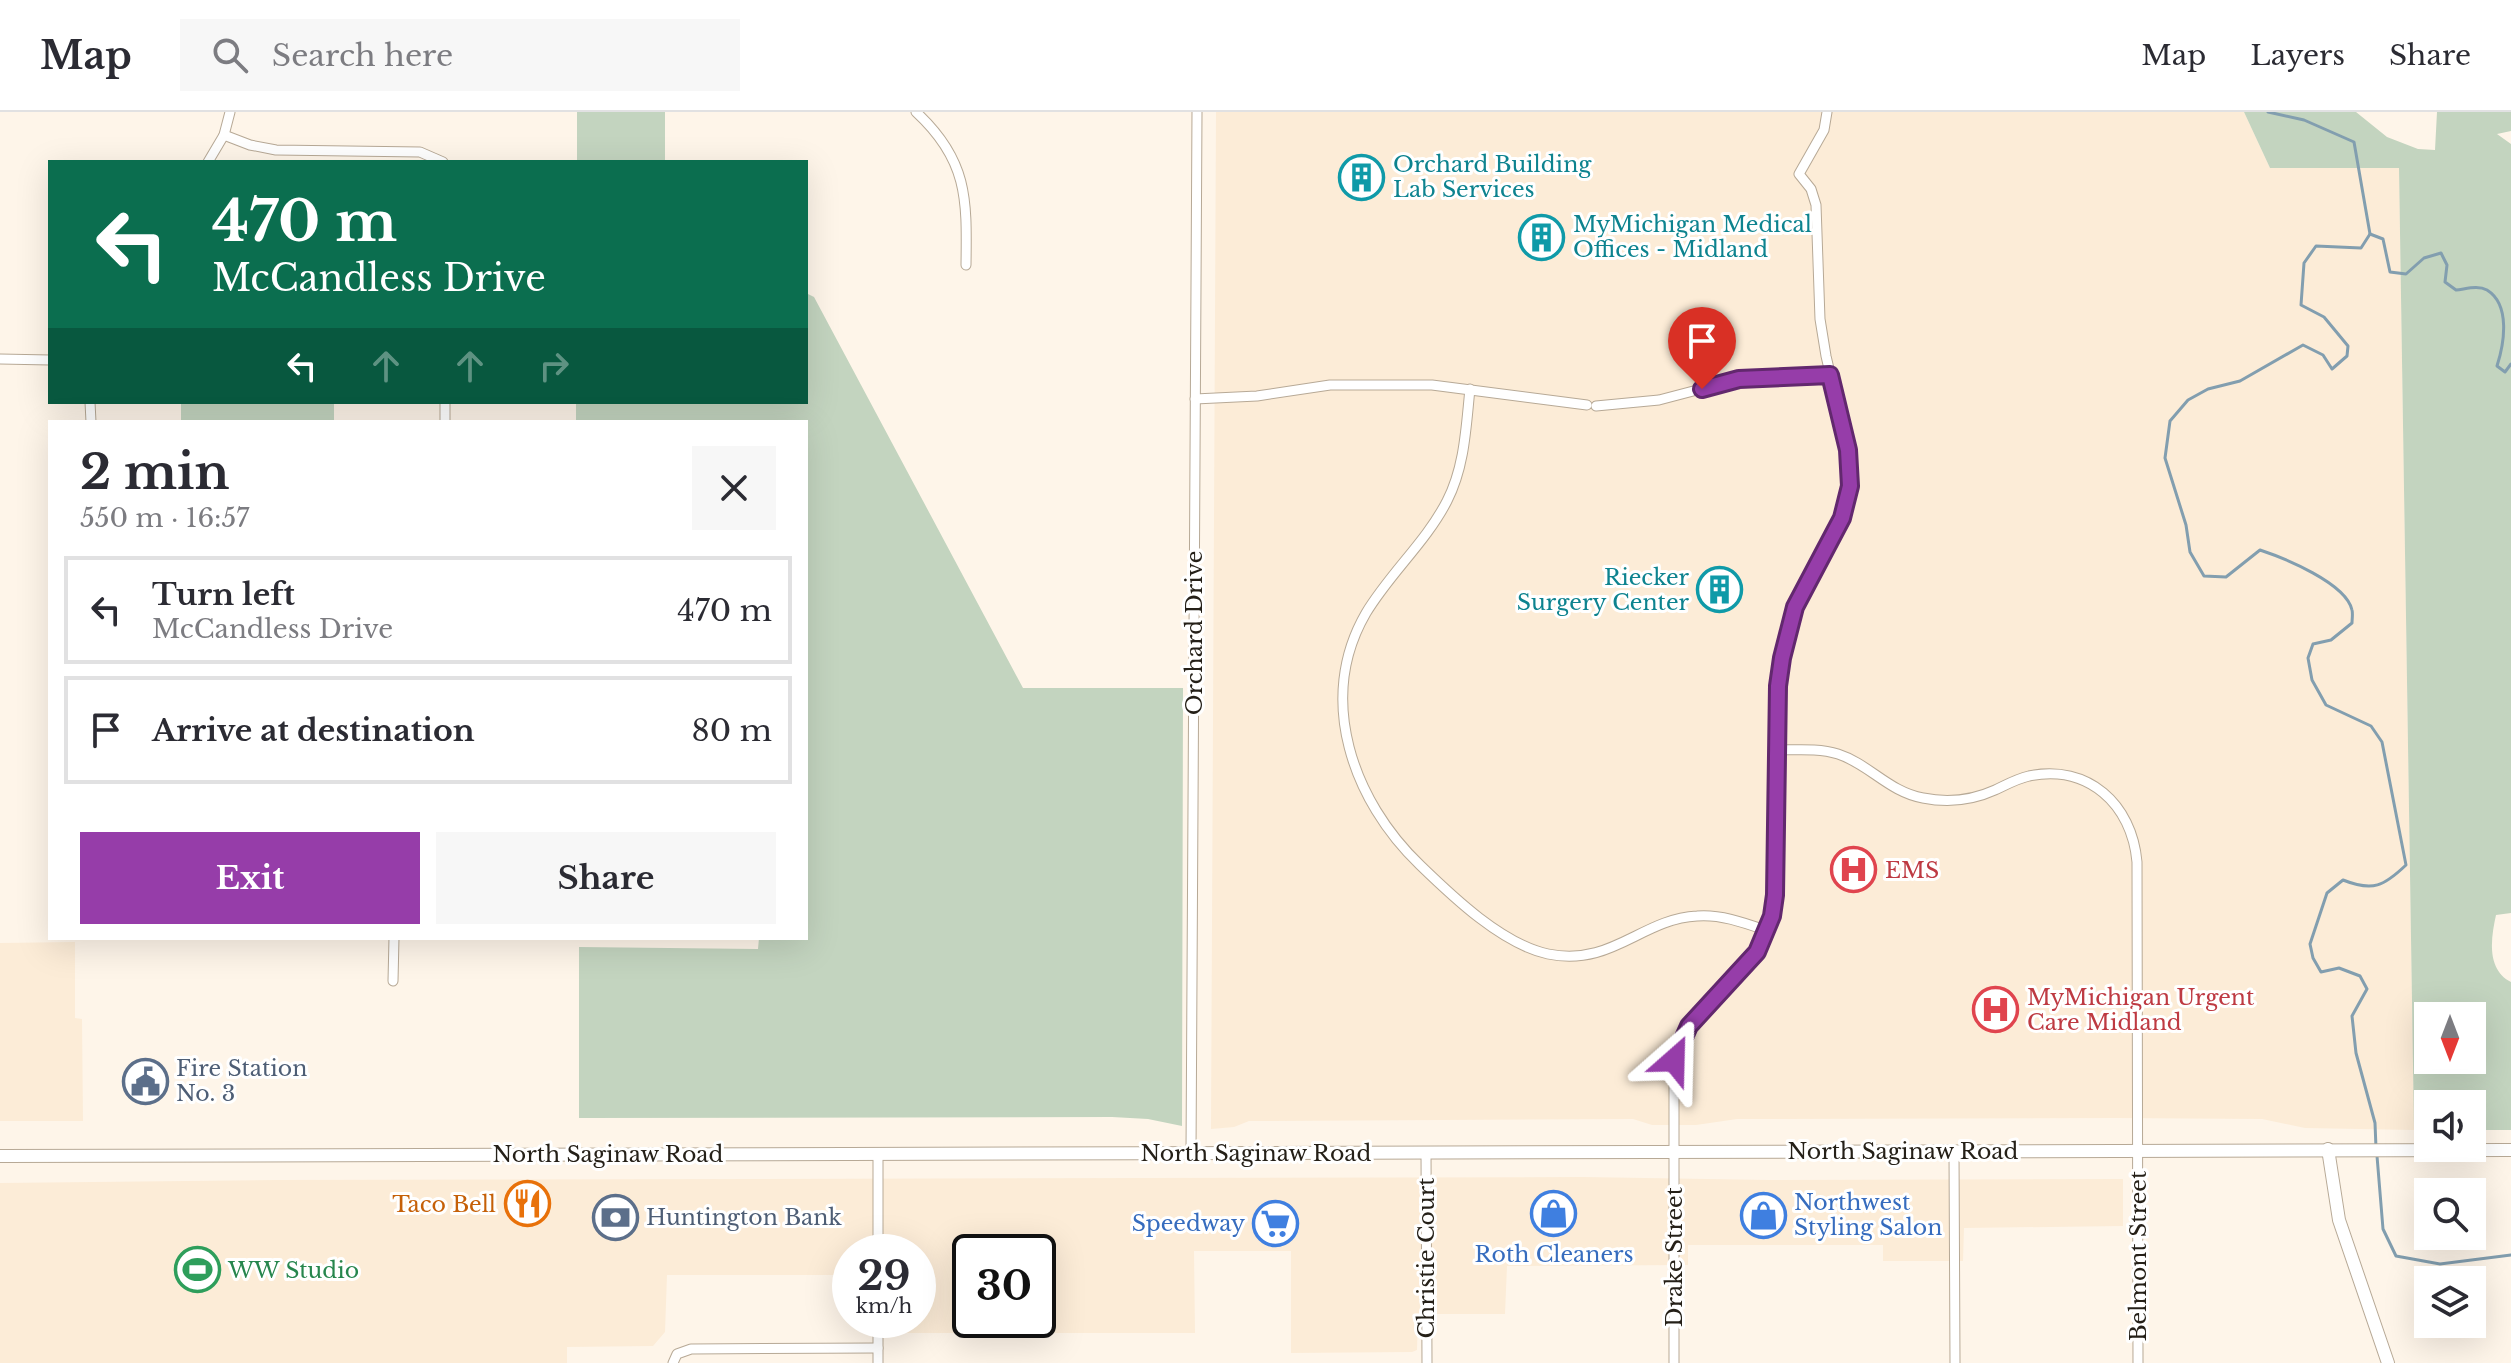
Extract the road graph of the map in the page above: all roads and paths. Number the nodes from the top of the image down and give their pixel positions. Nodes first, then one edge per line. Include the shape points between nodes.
1 (230, 112) edge
2 (916, 112) edge
3 (1197, 112) edge
4 (1827, 112) edge
5 (224, 135) junction
6 (209, 160) edge
7 (438, 160) edge
8 (966, 265) dead end
9 (0, 359) edge
10 (48, 360) edge
11 (1830, 375) junction
12 (1470, 389) junction
13 (1195, 399) junction
14 (1777, 750) junction
15 (1768, 931) junction
16 (394, 940) edge
17 (393, 981) dead end
18 (2328, 1149) junction
19 (2139, 1150) junction
20 (2511, 1150) edge
21 (1673, 1151) junction
22 (1954, 1151) junction
23 (1426, 1152) junction
24 (1191, 1153) junction
25 (878, 1154) junction
26 (0, 1156) edge
27 (878, 1234) edge
28 (878, 1338) edge
29 (878, 1348) junction
30 (673, 1363) edge
31 (878, 1363) edge
32 (1427, 1363) edge
33 (1674, 1363) edge
34 (1955, 1363) edge
35 (2138, 1363) edge
36 (2388, 1363) edge

1 - 5 street
2 - 8 street via 960,171 967,211
3 - 13 street, Orchard Drive
4 - 11 street via 1824,130 1799,174 1816,205 1820,319
5 - 6 street
5 - 7 street via 276,150 420,152
9 - 10 street
11 - 12 street via 1739,379 1659,400 1591,406
11 - 14 street via 1848,450 1850,486 1842,518 1789,623 1779,672
12 - 13 street via 1330,385
12 - 15 street via 1462,452 1448,499 1378,595 1349,657 1343,716 1362,789 1393,835 1433,877 1505,936 1531,949 1561,956 1593,954 1670,921 1697,916
13 - 24 street, Orchard Drive
14 - 15 street via 1775,895
14 - 19 street, Belmont Street via 1838,754 1892,788 1924,798 1968,799 2026,777 2053,774 2082,780 2114,803 2127,820 2137,862
15 - 21 street, Drake Street via 1747,965 1696,1018 1680,1043 1673,1076
16 - 17 street
18 - 19 main road, North Saginaw Road
18 - 20 main road, North Saginaw Road
18 - 36 main road via 2339,1220
19 - 22 main road, North Saginaw Road
19 - 35 street, Belmont Street
21 - 22 main road, North Saginaw Road
21 - 23 main road, North Saginaw Road
21 - 33 street, Drake Street
22 - 34 street
23 - 24 main road, North Saginaw Road
23 - 32 street, Christie Court
24 - 25 main road, North Saginaw Road
25 - 26 main road, North Saginaw Road
25 - 27 street
28 - 29 street
29 - 30 street via 691,1349 677,1354
29 - 31 street

